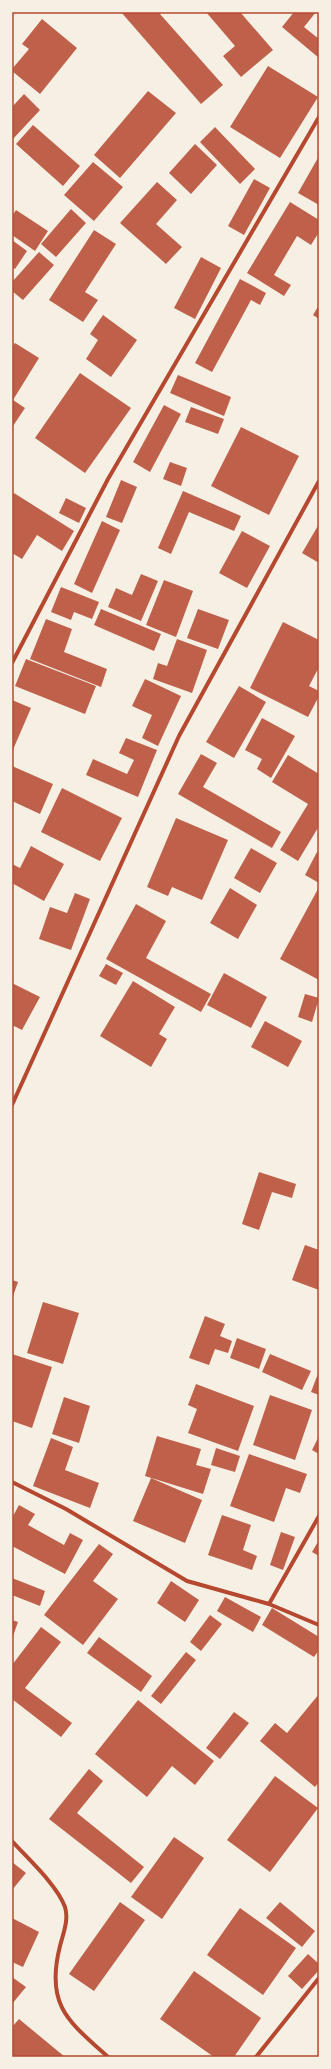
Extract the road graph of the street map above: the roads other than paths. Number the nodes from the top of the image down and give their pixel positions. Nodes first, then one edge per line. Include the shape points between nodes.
1 (319, 117) edge
2 (319, 481) edge
3 (12, 663) edge
4 (12, 1105) edge
5 (12, 1482) edge
6 (319, 1516) edge
7 (269, 1604) junction
8 (319, 1625) edge
9 (12, 1841) edge
10 (319, 1978) edge
11 (108, 2057) edge
12 (256, 2057) edge

1 - 3 street via 108,479
2 - 4 street via 179,736
5 - 7 street via 66,1509 187,1581
6 - 7 street
7 - 8 street
9 - 11 street via 58,1890 66,1909 55,1983 60,2006 72,2024
10 - 12 street

